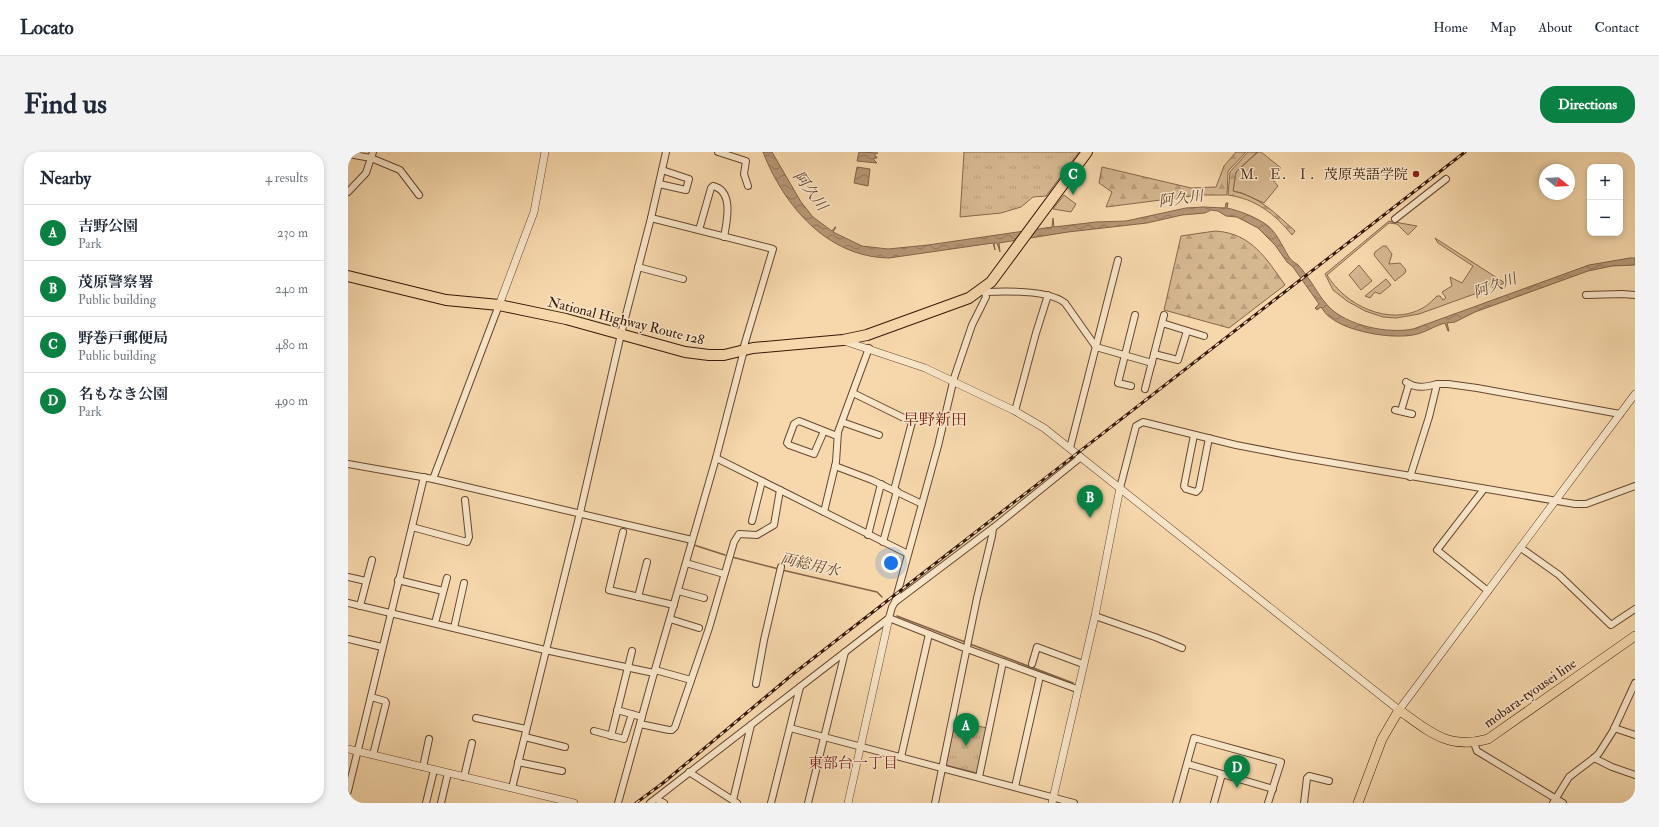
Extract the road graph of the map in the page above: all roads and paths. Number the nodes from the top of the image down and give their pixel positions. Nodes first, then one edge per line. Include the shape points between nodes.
1 (545, 152) edge
2 (666, 152) edge
3 (718, 152) edge
4 (1087, 152) edge
5 (348, 154) edge
6 (372, 155) edge
7 (750, 155) dead end
8 (746, 161) junction
9 (662, 170) junction
10 (1446, 179) dead end
11 (659, 184) junction
12 (748, 186) dead end
13 (348, 192) edge
14 (419, 195) dead end
15 (651, 218) junction
16 (1396, 219) dead end
17 (700, 230) junction
18 (724, 237) junction
19 (1118, 260) dead end
20 (638, 267) junction
21 (348, 276) edge
22 (683, 279) dead end
23 (984, 290) junction
24 (1048, 295) junction
25 (1586, 295) dead end
26 (1635, 295) edge
27 (499, 305) junction
28 (1164, 314) dead end
29 (1135, 315) dead end
30 (1162, 323) junction
31 (1188, 331) junction
32 (621, 334) junction
33 (1204, 336) dead end
34 (843, 340) junction
35 (1096, 347) junction
36 (869, 348) junction
37 (743, 350) junction
38 (1154, 354) junction
39 (1124, 355) junction
40 (1152, 363) junction
41 (953, 382) junction
42 (1437, 384) junction
43 (1130, 386) dead end
44 (1145, 389) dead end
45 (853, 393) junction
46 (1635, 394) edge
47 (1015, 411) junction
48 (1412, 414) dead end
49 (1620, 414) junction
50 (842, 422) junction
51 (824, 431) junction
52 (879, 435) dead end
53 (1194, 435) junction
54 (837, 436) junction
55 (1209, 438) junction
56 (1070, 448) junction
57 (1081, 457) junction
58 (716, 458) junction
59 (348, 464) edge
60 (835, 466) junction
61 (424, 477) junction
62 (1410, 477) junction
63 (433, 479) junction
64 (762, 481) junction
65 (881, 484) junction
66 (1635, 486) edge
67 (1120, 488) junction
68 (1484, 489) junction
69 (780, 490) junction
70 (895, 491) junction
71 (465, 500) dead end
72 (1555, 501) junction
73 (922, 504) junction
74 (824, 512) junction
75 (580, 514) junction
76 (752, 521) dead end
77 (412, 528) junction
78 (993, 528) junction
79 (622, 532) dead end
80 (868, 535) junction
81 (692, 540) junction
82 (882, 542) junction
83 (1521, 548) junction
84 (908, 554) junction
85 (372, 560) dead end
86 (647, 562) dead end
87 (686, 563) junction
88 (781, 569) dead end
89 (724, 574) junction
90 (348, 577) edge
91 (447, 578) dead end
92 (398, 580) junction
93 (366, 581) junction
94 (464, 583) dead end
95 (443, 591) junction
96 (678, 591) junction
97 (1488, 591) junction
98 (638, 597) junction
99 (704, 598) dead end
100 (896, 602) junction
101 (348, 603) edge
102 (674, 605) junction
103 (360, 606) junction
104 (1635, 609) edge
105 (390, 613) junction
106 (1095, 616) junction
107 (889, 618) junction
108 (670, 619) junction
109 (435, 623) junction
110 (454, 628) junction
111 (700, 628) dead end
112 (929, 634) junction
113 (348, 639) edge
114 (1633, 639) edge
115 (382, 647) junction
116 (1182, 648) dead end
117 (967, 649) junction
118 (545, 650) junction
119 (632, 651) dead end
120 (845, 652) junction
121 (1003, 662) junction
122 (1032, 664) dead end
123 (1083, 664) junction
124 (628, 668) junction
125 (654, 672) junction
126 (1040, 676) junction
127 (690, 680) junction
128 (1635, 683) edge
129 (756, 684) dead end
130 (800, 687) junction
131 (1077, 689) junction
132 (371, 697) junction
133 (617, 710) junction
134 (1399, 710) junction
135 (632, 714) junction
136 (642, 717) junction
137 (476, 718) dead end
138 (640, 724) junction
139 (751, 725) junction
140 (790, 728) junction
141 (1614, 728) junction
142 (526, 730) junction
143 (594, 731) dead end
144 (1635, 735) edge
145 (610, 736) junction
146 (525, 737) junction
147 (824, 737) junction
148 (429, 739) dead end
149 (472, 743) dead end
150 (1474, 743) junction
151 (861, 746) junction
152 (565, 747) dead end
153 (348, 750) edge
154 (357, 752) junction
155 (373, 755) junction
156 (901, 757) junction
157 (1594, 758) junction
158 (518, 762) junction
159 (1188, 764) junction
160 (423, 767) junction
161 (943, 768) junction
162 (434, 770) junction
163 (562, 771) dead end
164 (689, 772) junction
165 (448, 773) junction
166 (1222, 774) junction
167 (1635, 775) edge
168 (464, 777) junction
169 (979, 777) junction
170 (1329, 781) dead end
171 (1015, 787) junction
172 (512, 788) junction
173 (1273, 789) junction
174 (348, 791) edge
175 (656, 798) junction
176 (1052, 800) edge
177 (1555, 801) edge
178 (735, 802) edge
179 (426, 803) edge
180 (441, 803) edge
181 (574, 803) edge
182 (618, 803) edge
183 (650, 803) edge
184 (664, 803) edge
185 (771, 803) edge
186 (808, 803) edge
187 (848, 803) edge
188 (936, 803) edge
189 (1074, 803) edge
190 (1176, 803) edge
191 (1214, 803) edge
192 (1268, 803) edge
193 (1304, 803) edge
194 (1358, 803) edge
195 (1563, 803) edge

1 - 27 street via 534,212
2 - 9 street
3 - 8 street
4 - 23 highway, National Highway Route 128
5 - 6 street
6 - 13 street via 366,174
6 - 14 street via 400,170
7 - 8 street
8 - 12 street via 744,174
9 - 11 street
9 - 11 street via 689,179 686,190
10 - 16 street
11 - 15 street
15 - 17 street
15 - 20 street
17 - 18 street
17 - 18 street via 711,188 720,187 729,212
18 - 37 street via 773,249
19 - 35 street
20 - 22 street
20 - 32 street
21 - 27 highway, National Highway Route 128 via 446,300
23 - 24 street
23 - 34 highway, National Highway Route 128 via 866,335
23 - 41 street via 986,297 972,325
24 - 35 street via 1065,303
24 - 47 street
25 - 26 street
27 - 32 highway, National Highway Route 128 via 566,318
27 - 63 street
28 - 30 street
29 - 39 street
30 - 31 street
30 - 38 street
31 - 33 street
31 - 38 street via 1178,360
32 - 37 highway, National Highway Route 128 via 697,354 724,355
32 - 75 street
34 - 36 street
34 - 37 highway, National Highway Route 128
35 - 39 street
35 - 56 street
36 - 41 street via 925,368
36 - 45 street
37 - 58 street
38 - 40 street
39 - 40 street
39 - 43 street via 1118,382
40 - 44 street
41 - 47 street
41 - 73 street
42 - 48 street via 1423,387 1407,383 1398,411
42 - 49 street via 1477,388
42 - 62 street
45 - 50 street
45 - 70 street via 912,422
46 - 49 street
47 - 56 street via 1044,428
49 - 72 street
50 - 52 street
50 - 54 street
51 - 51 street via 797,422 787,443 814,454
51 - 54 street
53 - 55 street
53 - 55 street via 1184,486 1196,492 1199,489
53 - 67 street via 1143,422 1138,424
54 - 60 street
55 - 62 street
56 - 57 street
57 - 67 street
57 - 78 street
58 - 64 street
58 - 81 street
59 - 61 street
60 - 65 street
60 - 74 street
61 - 63 street
61 - 77 street
62 - 68 street
63 - 75 street
64 - 69 street
64 - 76 street
65 - 70 street
65 - 80 street
66 - 72 street via 1586,504
67 - 106 street
67 - 134 street
68 - 72 street
68 - 97 street via 1436,550
69 - 74 street
69 - 89 street via 774,525 757,535 739,534
70 - 73 street
70 - 82 street
71 - 77 street via 469,537 467,542
72 - 83 street
73 - 84 street
74 - 80 street
75 - 81 street
75 - 118 street
77 - 92 street
78 - 100 street
78 - 117 street
79 - 98 street via 609,590
80 - 82 street
81 - 87 street
82 - 84 street
83 - 97 street
83 - 104 street via 1559,575 1611,625
84 - 100 street
85 - 93 street
86 - 98 street
87 - 89 street
87 - 96 street
88 - 129 street
89 - 127 street
90 - 93 street
91 - 95 street
92 - 95 street
92 - 105 street
93 - 103 street
94 - 110 street
95 - 109 street
96 - 99 street
96 - 102 street
97 - 134 street
98 - 102 street
100 - 107 street
101 - 103 street
102 - 108 street
103 - 105 street
105 - 109 street
105 - 115 street
106 - 116 street
106 - 123 street
107 - 112 street
107 - 120 street
107 - 151 street
108 - 111 street
108 - 125 street
109 - 110 street
110 - 118 street
112 - 117 street
112 - 156 street
113 - 115 street
114 - 150 main road, mobara-tyousei line via 1500,732
115 - 132 street
117 - 121 street
117 - 161 street
118 - 124 street
118 - 142 street
119 - 124 street
120 - 130 street
120 - 147 street
121 - 126 street
121 - 169 street
122 - 123 street via 1037,647
123 - 131 street
124 - 125 street
124 - 133 street
125 - 127 street
125 - 136 street
126 - 131 street
126 - 171 street
127 - 138 street via 672,730
128 - 141 street
130 - 139 street
130 - 140 street
131 - 176 street
132 - 154 street
132 - 155 street via 386,703
133 - 135 street
133 - 145 street
134 - 150 main road, mobara-tyousei line via 1446,740
134 - 194 main road via 1382,739
135 - 136 street
135 - 145 street via 624,739
136 - 138 street
137 - 142 street
138 - 182 street
139 - 164 street
139 - 178 street
140 - 147 street
140 - 185 street
141 - 144 street
141 - 157 street
142 - 146 street
143 - 145 street
146 - 152 street
146 - 158 street
147 - 151 street
147 - 186 street
148 - 160 street
149 - 168 street
150 - 177 street via 1478,751
151 - 156 street
151 - 187 street
153 - 154 street
154 - 155 street
154 - 174 street
155 - 160 street
156 - 161 street
157 - 167 street
157 - 177 street via 1569,777
158 - 163 street
158 - 172 street
159 - 166 street
159 - 173 street via 1194,738 1281,762
159 - 190 street
160 - 162 street
161 - 169 street
161 - 188 street
162 - 165 street
162 - 179 street
164 - 175 street
164 - 178 street
165 - 168 street
165 - 180 street
166 - 173 street
166 - 191 street
168 - 172 street
169 - 171 street
170 - 193 street via 1309,776
171 - 176 street
172 - 181 street
173 - 192 street
175 - 183 street
175 - 184 street
176 - 189 street
177 - 195 street

